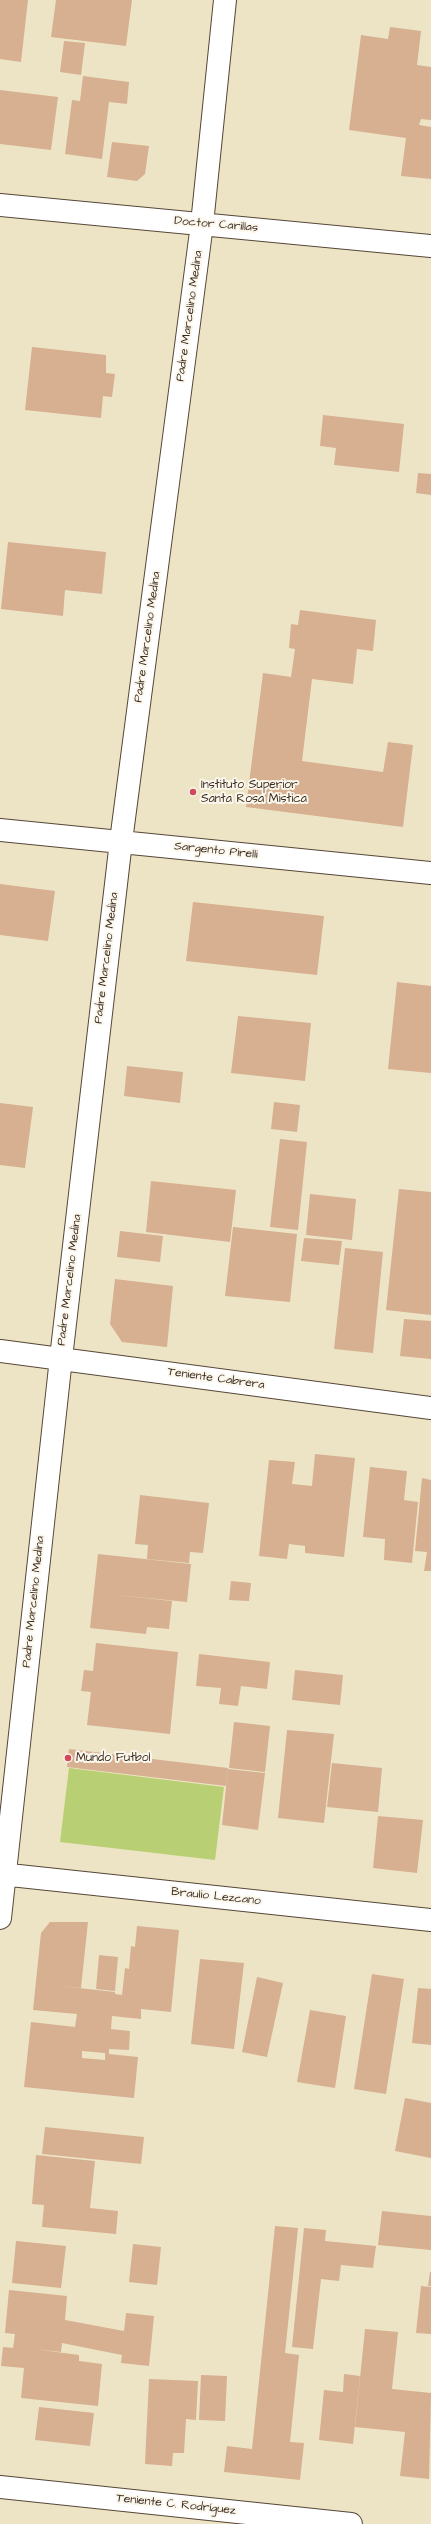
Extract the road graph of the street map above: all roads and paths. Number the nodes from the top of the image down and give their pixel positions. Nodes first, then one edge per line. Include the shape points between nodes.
1 (225, 0) edge
2 (0, 205) edge
3 (202, 224) junction
4 (431, 246) edge
5 (0, 830) edge
6 (121, 841) junction
7 (431, 873) edge
8 (0, 1351) edge
9 (61, 1358) junction
10 (431, 1408) edge
11 (2, 1875) edge
12 (0, 1918) edge
13 (431, 1920) edge
14 (0, 2486) edge
15 (351, 2524) edge

1 - 3 street, Padre Marcelino Medina
2 - 3 street, Doctor Carillas
3 - 4 street, Doctor Carillas
3 - 6 street, Padre Marcelino Medina
5 - 6 street, Sargento Pirelli
6 - 7 street, Sargento Pirelli
6 - 9 street, Padre Marcelino Medina
8 - 9 street, Teniente Cabrera
9 - 10 street, Teniente Cabrera
9 - 11 street, Padre Marcelino Medina
11 - 12 street, Padre Marcelino Medina
11 - 13 street, Braulio Lezcano
14 - 15 street, Teniente C. Rodríguez

